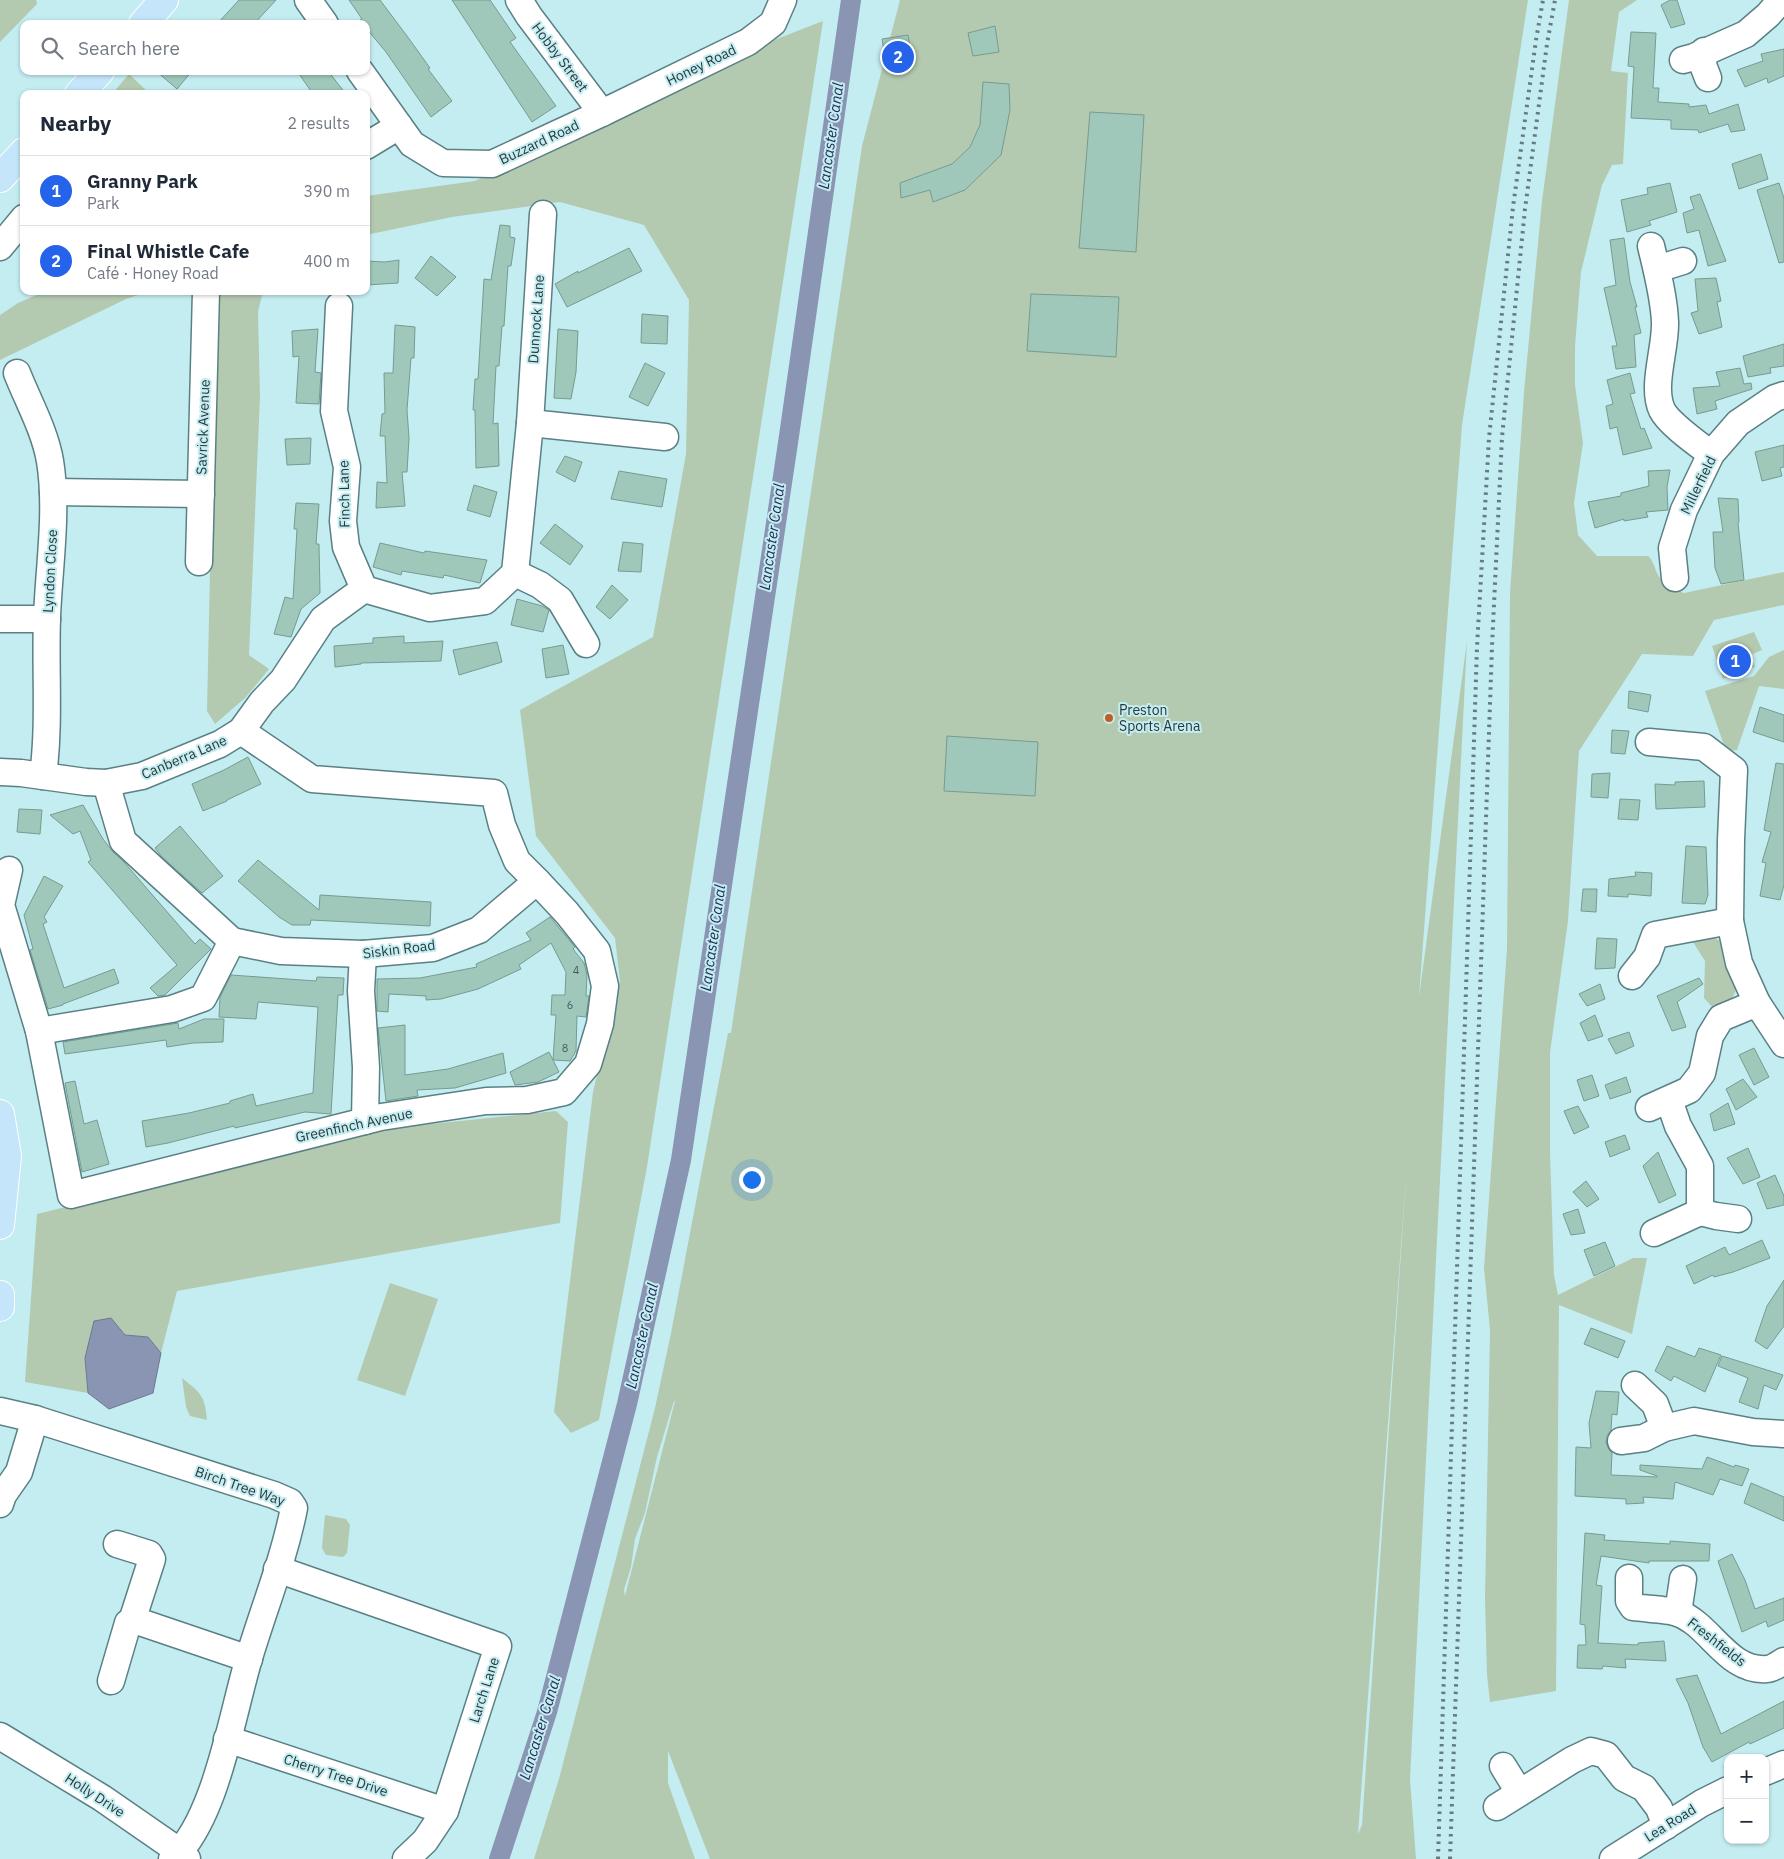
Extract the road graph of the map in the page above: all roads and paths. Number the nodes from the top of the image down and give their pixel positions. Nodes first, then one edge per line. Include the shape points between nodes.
1 (164, 0) edge
2 (308, 0) edge
3 (519, 0) edge
4 (783, 0) edge
5 (1780, 0) edge
6 (146, 20) edge
7 (322, 20) edge
8 (96, 75) edge
9 (363, 75) edge
10 (1708, 78) dead end
11 (83, 90) edge
12 (602, 113) junction
13 (399, 126) junction
14 (370, 144) edge
15 (20, 156) edge
16 (0, 178) edge
17 (543, 214) dead end
18 (20, 223) edge
19 (0, 248) edge
20 (1683, 261) dead end
21 (206, 295) edge
22 (339, 306) dead end
23 (16, 373) dead end
24 (1784, 395) edge
25 (530, 423) junction
26 (665, 437) dead end
27 (1711, 454) junction
28 (54, 492) junction
29 (201, 494) junction
30 (199, 562) dead end
31 (515, 573) junction
32 (1675, 578) dead end
33 (364, 589) junction
34 (0, 619) edge
35 (47, 619) junction
36 (586, 644) dead end
37 (241, 731) junction
38 (1649, 742) dead end
39 (0, 772) edge
40 (43, 776) junction
41 (106, 783) junction
42 (8, 870) dead end
43 (537, 881) junction
44 (1730, 921) junction
45 (232, 942) junction
46 (362, 954) junction
47 (1632, 976) dead end
48 (1757, 1003) junction
49 (39, 1031) junction
50 (1784, 1044) edge
51 (0, 1114) edge
52 (365, 1121) junction
53 (1700, 1212) junction
54 (1738, 1219) dead end
55 (0, 1225) edge
56 (1654, 1233) dead end
57 (0, 1295) edge
58 (0, 1307) edge
59 (1635, 1385) dead end
60 (0, 1410) edge
61 (35, 1419) junction
62 (1664, 1428) junction
63 (1784, 1433) edge
64 (1621, 1442) dead end
65 (0, 1504) edge
66 (117, 1544) dead end
67 (278, 1569) junction
68 (1629, 1578) dead end
69 (1683, 1579) dead end
70 (1678, 1613) junction
71 (132, 1621) junction
72 (249, 1659) junction
73 (1784, 1661) edge
74 (111, 1681) dead end
75 (0, 1736) edge
76 (227, 1739) junction
77 (1784, 1764) edge
78 (1503, 1766) dead end
79 (1769, 1770) edge
80 (1519, 1792) junction
81 (1724, 1792) edge
82 (1496, 1807) dead end
83 (445, 1810) junction
84 (1666, 1826) junction
85 (180, 1857) edge
86 (406, 1859) edge
87 (1613, 1859) edge

1 - 6 main road
2 - 7 street
3 - 12 street, Hobby Street
4 - 12 street, Honey Road via 774,24 748,42
5 - 10 street via 1746,34 1694,56 1704,65
8 - 11 main road
9 - 13 street, Buzzard Road
12 - 13 street, Buzzard Road via 492,164 443,163 412,144
13 - 14 street
15 - 16 main road
17 - 25 street, Dunnock Lane
18 - 19 street
20 - 27 street via 1654,257 1665,322 1657,387 1662,410 1682,432
21 - 29 street, Savrick Avenue
22 - 33 street, Finch Lane via 334,411 347,467 343,521 346,547
23 - 28 street, Lyndon Close via 41,429 50,460
24 - 27 street, Millerfield via 1738,423
25 - 26 street
25 - 31 street, Dunnock Lane
27 - 32 street, Millerfield via 1684,510 1672,548
28 - 29 street
28 - 35 street, Lyndon Close
29 - 30 street, Savrick Avenue
31 - 33 street via 484,601 430,608
31 - 36 street via 540,585 560,600
33 - 37 street, Canberra Lane via 324,619 284,680 262,702
34 - 35 street
35 - 40 street, Lyndon Close via 47,732
37 - 41 street, Canberra Lane via 220,744 142,776
37 - 43 street via 312,779 494,793 502,825 517,861
38 - 44 street via 1704,747 1734,770
39 - 40 street, Canberra Lane
40 - 41 street, Canberra Lane
41 - 45 street via 123,842
42 - 49 street, Greenfinch Avenue via 1,905
43 - 46 street, Siskin Road via 479,930 433,948
43 - 52 street, Greenfinch Avenue via 597,951 605,986 600,1024 588,1064 564,1092 527,1100 486,1101
44 - 47 street via 1646,931 1648,957
44 - 48 street via 1739,963
45 - 46 street, Siskin Road via 281,951
45 - 49 street via 202,998 172,1009
46 - 52 street
48 - 50 street
48 - 53 street via 1721,1018 1710,1036 1702,1073 1689,1090 1659,1104 1678,1126 1700,1166
49 - 52 street, Greenfinch Avenue via 71,1195
51 - 55 main road via 7,1156
53 - 54 street
53 - 56 street
57 - 58 main road
59 - 62 street via 1654,1404
60 - 61 street, Birch Tree Way
61 - 65 street via 19,1472
61 - 67 street, Birch Tree Way via 290,1502 294,1508
62 - 63 street via 1694,1421 1753,1432
62 - 64 street via 1644,1438
66 - 71 street via 149,1554 152,1559
67 - 72 street, Birch Tree Way
67 - 83 street, Larch Lane via 498,1646
68 - 70 street, Freshfields via 1629,1601 1633,1608
69 - 70 street, Freshfields
70 - 73 street, Freshfields via 1747,1668 1768,1669
71 - 72 street
71 - 74 street via 128,1623
72 - 76 street, Birch Tree Way
75 - 85 street, Holly Drive via 102,1798
76 - 83 street, Cherry Tree Drive
76 - 85 street, Birch Tree Way via 218,1776
77 - 79 street
78 - 80 street
80 - 82 street
80 - 84 street via 1591,1751 1606,1755 1624,1778 1644,1788 1659,1808
81 - 84 street, Lea Road
83 - 86 street, Larch Lane via 425,1841
84 - 87 street, Lea Road

